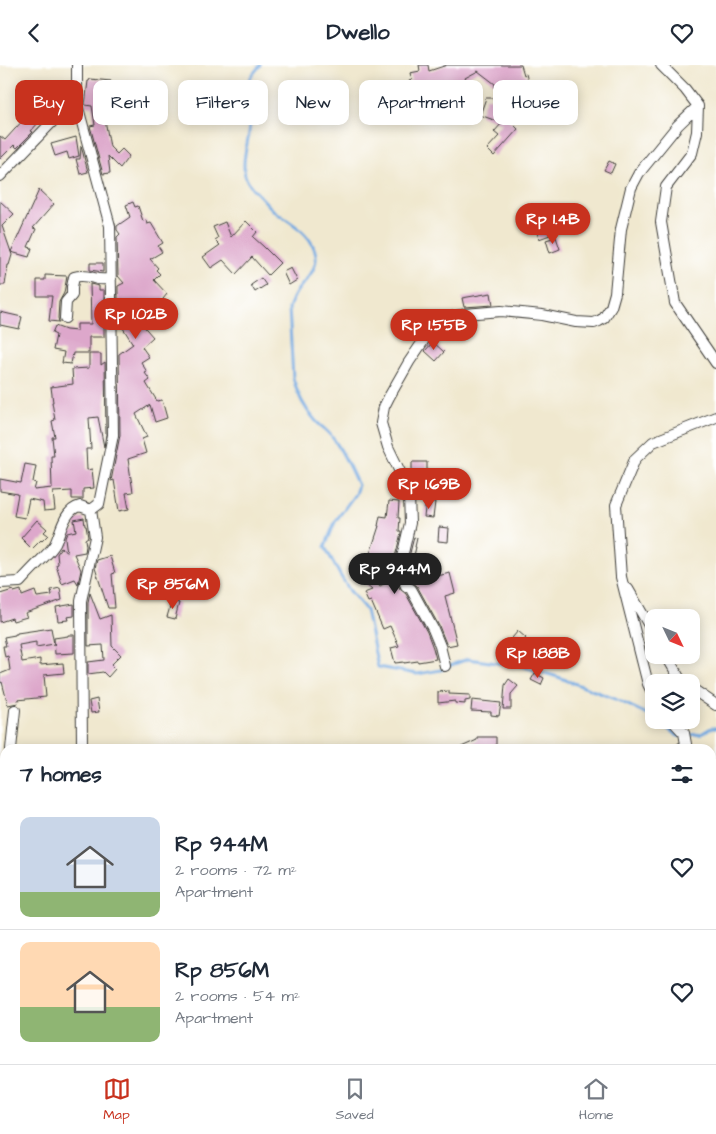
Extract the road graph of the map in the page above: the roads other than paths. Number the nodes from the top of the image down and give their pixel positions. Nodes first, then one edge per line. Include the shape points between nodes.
1 (77, 65) edge
2 (661, 65) edge
3 (77, 80) edge
4 (698, 106) junction
5 (49, 125) edge
6 (83, 125) edge
7 (0, 176) edge
8 (111, 279) junction
9 (65, 318) dead end
10 (716, 363) edge
11 (716, 417) edge
12 (91, 510) junction
13 (621, 577) junction
14 (0, 583) edge
15 (645, 618) edge
16 (444, 666) dead end
17 (645, 674) edge
18 (700, 694) edge
19 (716, 705) edge
20 (15, 710) dead end
21 (680, 729) edge
22 (12, 744) edge
23 (82, 744) edge
24 (686, 744) edge

1 - 3 street
2 - 4 street
4 - 10 street via 698,132 692,153 666,187 661,221 675,303
4 - 16 street via 678,125 639,173 631,188 621,229 615,293 612,307 604,318 594,323 576,322 500,311 451,317 428,334 384,407 381,423 409,495 410,523 399,570 433,629
5 - 7 street
6 - 8 street via 110,227
8 - 9 street via 74,277 72,295 66,301
8 - 12 street via 113,435 99,505
11 - 13 street via 654,442 635,459 616,505
12 - 14 street via 80,506 73,509 56,543 37,565 20,582
12 - 23 street via 95,537 81,601
13 - 15 street
13 - 17 street
18 - 19 street
20 - 22 street
21 - 24 street

